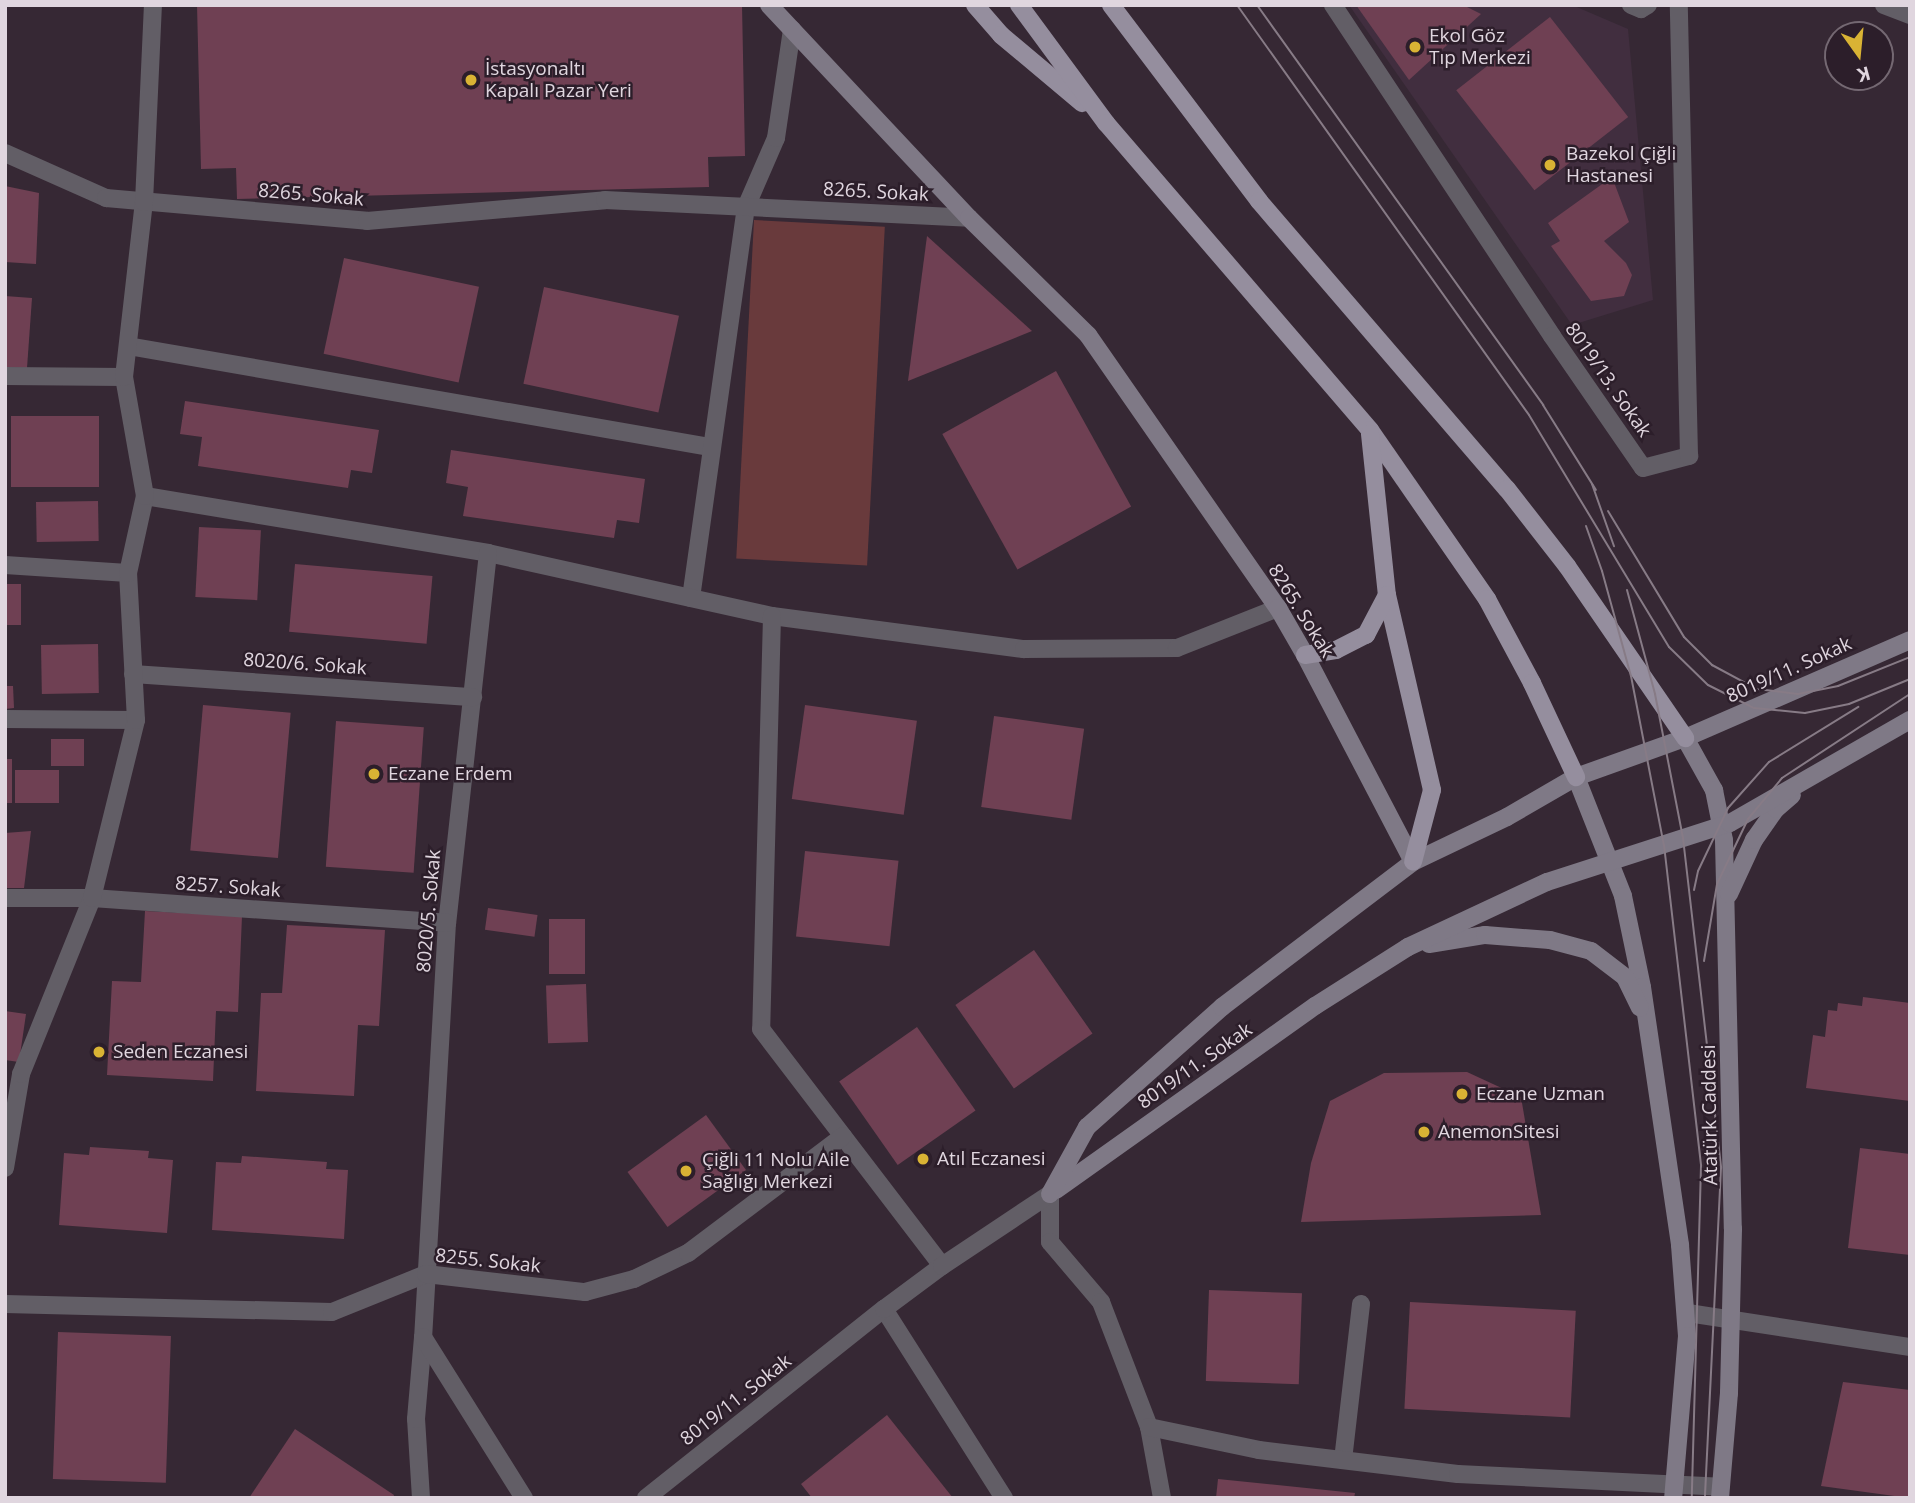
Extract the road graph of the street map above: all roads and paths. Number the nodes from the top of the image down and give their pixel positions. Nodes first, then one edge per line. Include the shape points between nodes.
1 (153, 5) edge
2 (769, 5) edge
3 (975, 5) edge
4 (1019, 5) edge
5 (1111, 5) edge
6 (1116, 5) edge
7 (1333, 5) edge
8 (1631, 5) edge
9 (1648, 5) edge
10 (1679, 5) edge
11 (1884, 5) edge
12 (1910, 15) edge
13 (792, 29) junction
14 (1133, 34) junction
15 (1107, 123) junction
16 (5, 153) edge
17 (144, 202) junction
18 (746, 207) junction
19 (969, 218) junction
20 (128, 346) junction
21 (5, 376) edge
22 (124, 377) junction
23 (1370, 430) junction
24 (710, 447) junction
25 (145, 496) junction
26 (488, 554) junction
27 (5, 565) edge
28 (128, 573) junction
29 (1387, 595) junction
30 (691, 597) junction
31 (1278, 608) junction
32 (772, 616) junction
33 (1910, 640) edge
34 (1305, 655) junction
35 (133, 674) junction
36 (473, 696) junction
37 (5, 719) edge
38 (136, 720) junction
39 (1910, 720) edge
40 (1685, 738) junction
41 (1824, 767) junction
42 (1576, 777) junction
43 (1720, 826) junction
44 (1413, 862) junction
45 (1609, 862) junction
46 (5, 898) edge
47 (92, 898) junction
48 (1726, 901) junction
49 (447, 923) junction
50 (1408, 947) junction
51 (1648, 1026) junction
52 (13, 1073) edge
53 (843, 1136) junction
54 (5, 1168) edge
55 (1050, 1194) junction
56 (942, 1266) junction
57 (426, 1274) junction
58 (5, 1304) edge
59 (1361, 1304) dead end
60 (884, 1310) junction
61 (1688, 1312) junction
62 (1729, 1317) junction
63 (423, 1337) junction
64 (1910, 1347) edge
65 (1149, 1427) junction
66 (1343, 1460) junction
67 (1673, 1492) edge
68 (1720, 1492) edge
69 (421, 1498) edge
70 (524, 1498) edge
71 (646, 1498) edge
72 (1004, 1498) edge
73 (1162, 1498) edge

1 - 17 street
2 - 13 street
3 - 15 main road via 1002,35
4 - 15 main road
5 - 14 main road
6 - 14 main road
7 - 10 street, 8019/13. Sokak via 1643,468 1689,456
8 - 9 street via 1641,9
11 - 12 street
13 - 18 street via 776,138
13 - 19 street
14 - 40 main road via 1259,201 1559,555
15 - 23 main road
16 - 17 street, 8265. Sokak via 106,198
17 - 18 street, 8265. Sokak via 367,221 605,200
17 - 20 street
18 - 19 street, 8265. Sokak
18 - 24 street
19 - 31 street, 8265. Sokak via 1088,335
20 - 22 street
20 - 24 street
21 - 22 street
22 - 25 street
23 - 29 main road
23 - 42 main road via 1487,599
24 - 30 street
25 - 26 street
25 - 28 street
26 - 30 street
26 - 36 street, 8020/5. Sokak
27 - 28 street
28 - 35 street
29 - 34 main road via 1366,635 1336,650
29 - 44 main road via 1432,790
30 - 32 street
31 - 32 street via 1177,648 1024,649
31 - 34 street, 8265. Sokak
32 - 53 street via 761,1029
33 - 40 street, 8019/11. Sokak
34 - 44 street, 8265. Sokak
35 - 36 street, 8020/6. Sokak
35 - 38 street
36 - 49 street, 8020/5. Sokak
37 - 38 street
38 - 47 street
39 - 41 street, 8019/11. Sokak
40 - 42 street, 8019/11. Sokak
40 - 43 street, Atatürk Caddesi via 1714,790
41 - 43 street, 8019/11. Sokak
41 - 48 street, 8019/11. Sokak via 1776,809 1754,840
42 - 44 street, 8019/11. Sokak via 1507,817
42 - 45 street, Atatürk Caddesi
43 - 45 street, 8019/11. Sokak
43 - 48 street, Atatürk Caddesi
44 - 55 street, 8019/11. Sokak via 1222,1007 1087,1127
45 - 50 street, 8019/11. Sokak via 1547,882
45 - 51 street, Atatürk Caddesi via 1622,896
46 - 47 street, 8257. Sokak
47 - 49 street, 8257. Sokak
47 - 52 street
48 - 62 street, Atatürk Caddesi via 1733,1215
49 - 57 street, 8020/5. Sokak
50 - 51 street via 1485,935 1550,940 1591,951 1626,978
50 - 55 street, 8019/11. Sokak via 1315,1006
51 - 61 street, Atatürk Caddesi
52 - 54 street
53 - 56 street
53 - 57 street, 8255. Sokak via 688,1253 634,1279 585,1292
55 - 56 street, 8019/11. Sokak
55 - 65 street via 1049,1242 1101,1302
56 - 60 street, 8019/11. Sokak
57 - 58 street, 8255. Sokak via 332,1312
57 - 63 street, 8020/5. Sokak
59 - 66 street
60 - 71 street, 8019/11. Sokak
60 - 72 street
61 - 62 street
61 - 67 street, Atatürk Caddesi
62 - 64 street
62 - 68 street, Atatürk Caddesi via 1729,1393
63 - 69 street, 8020/5. Sokak via 416,1419
63 - 70 street
65 - 66 street via 1259,1450
65 - 73 street
66 - 67 street
67 - 68 street

